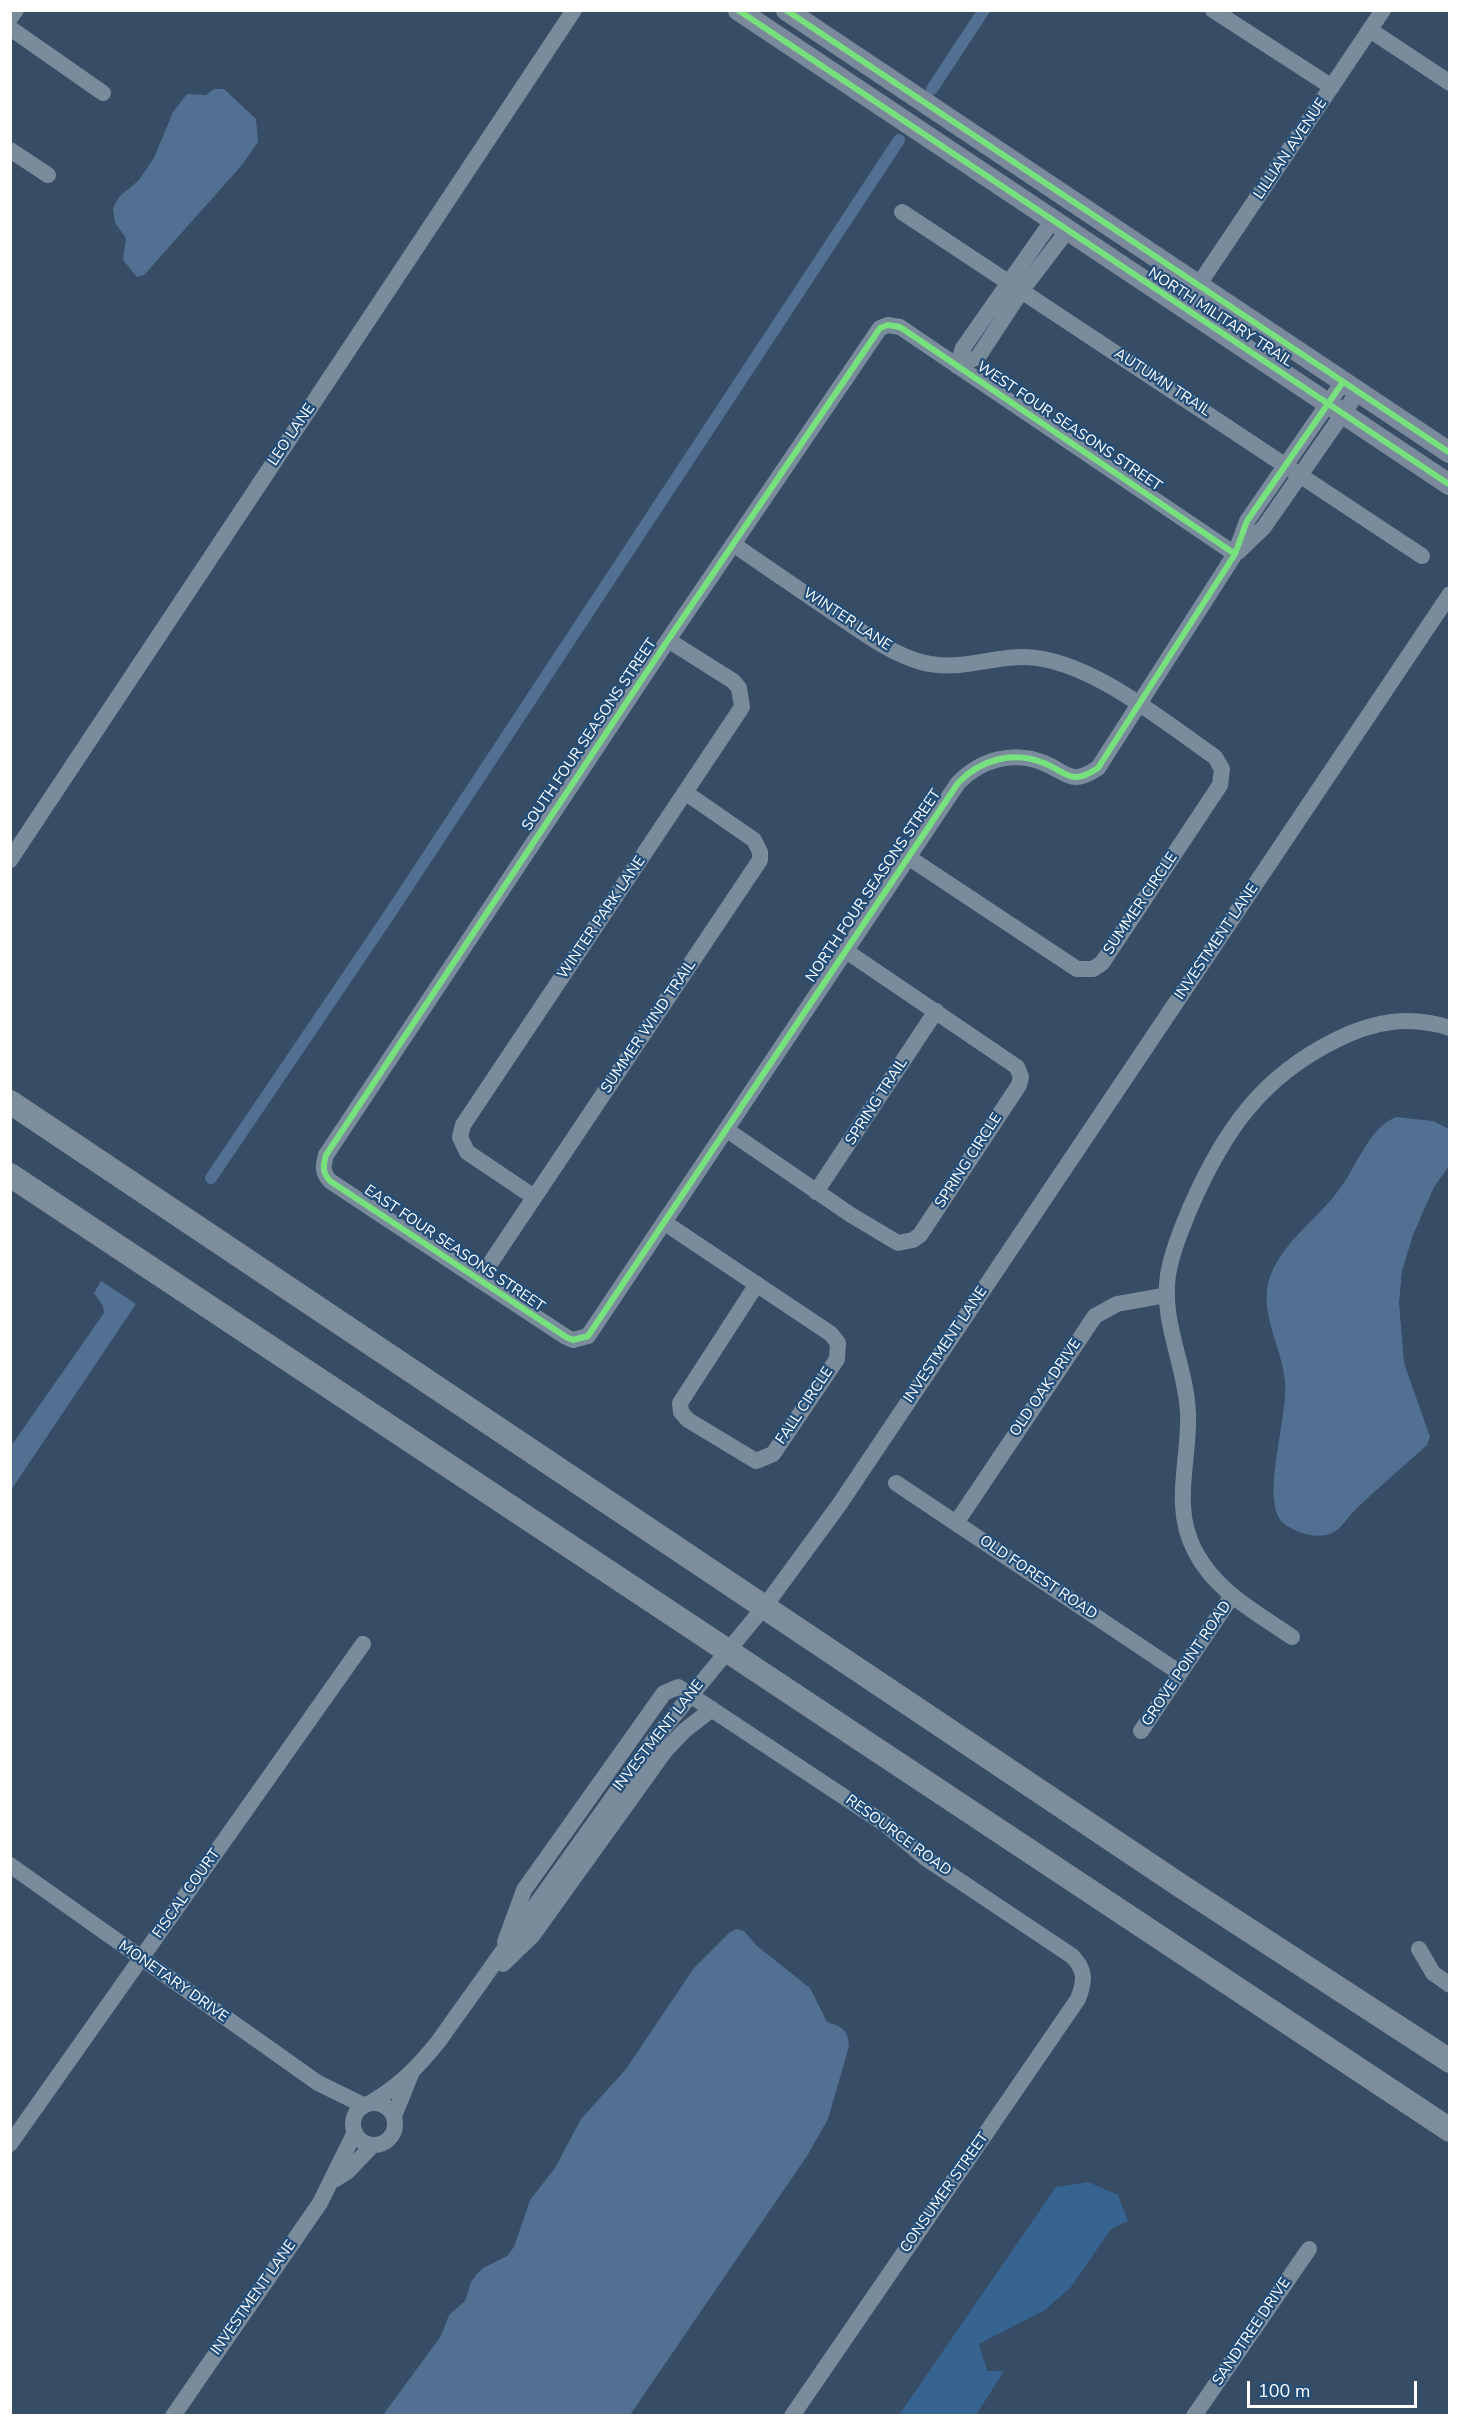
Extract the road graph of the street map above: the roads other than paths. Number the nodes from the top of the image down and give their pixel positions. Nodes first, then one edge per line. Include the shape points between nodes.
1 (16, 10) edge
2 (574, 10) edge
3 (738, 10) edge
4 (786, 10) edge
5 (1213, 10) edge
6 (1383, 10) edge
7 (10, 18) edge
8 (10, 28) edge
9 (1370, 30) junction
10 (1449, 83) edge
11 (1332, 87) junction
12 (103, 93) dead end
13 (10, 150) edge
14 (48, 175) dead end
15 (902, 212) dead end
16 (1059, 226) junction
17 (1015, 286) junction
18 (1198, 287) junction
19 (1184, 308) junction
20 (888, 325) joint
21 (957, 366) junction
22 (1350, 387) junction
23 (1335, 408) junction
24 (1449, 453) edge
25 (1293, 470) junction
26 (1449, 484) edge
27 (733, 544) junction
28 (1235, 554) junction
29 (1422, 556) dead end
30 (1449, 594) edge
31 (668, 639) junction
32 (1140, 706) junction
33 (686, 793) junction
34 (908, 857) junction
35 (10, 860) edge
36 (846, 951) junction
37 (936, 1011) junction
38 (1449, 1028) edge
39 (10, 1102) edge
40 (727, 1130) junction
41 (322, 1167) joint
42 (10, 1174) edge
43 (816, 1192) junction
44 (534, 1197) junction
45 (665, 1223) junction
46 (479, 1280) junction
47 (757, 1284) junction
48 (1167, 1295) junction
49 (581, 1340) joint
50 (896, 1483) dead end
51 (956, 1523) junction
52 (1232, 1596) junction
53 (1292, 1637) dead end
54 (363, 1644) dead end
55 (1180, 1673) junction
56 (712, 1709) junction
57 (1141, 1731) dead end
58 (10, 1865) edge
59 (1419, 1949) dead end
60 (501, 1955) junction
61 (141, 1960) junction
62 (1081, 1966) joint
63 (1449, 1985) edge
64 (477, 1987) junction
65 (1449, 2061) edge
66 (412, 2074) junction
67 (338, 2094) junction
68 (368, 2104) junction
69 (394, 2116) junction
70 (354, 2127) junction
71 (1449, 2130) edge
72 (10, 2144) edge
73 (374, 2145) junction
74 (333, 2180) junction
75 (1309, 2248) dead end
76 (173, 2415) edge
77 (792, 2415) edge
78 (1194, 2415) edge

1 - 7 street
2 - 35 street, LEO LANE
3 - 16 main road, NORTH MILITARY TRAIL
4 - 18 main road, NORTH MILITARY TRAIL
5 - 11 street
6 - 9 street, LILLIAN AVENUE
8 - 12 street
9 - 10 street
9 - 11 street, LILLIAN AVENUE
11 - 18 street, LILLIAN AVENUE
13 - 14 street
15 - 17 street, AUTUMN TRAIL
16 - 17 street
16 - 19 main road, NORTH MILITARY TRAIL
17 - 21 street via 963,348
17 - 25 street, AUTUMN TRAIL
18 - 19 street, LILLIAN AVENUE
18 - 22 main road, NORTH MILITARY TRAIL
19 - 23 main road, NORTH MILITARY TRAIL
20 - 21 street, WEST FOUR SEASONS STREET via 900,327
20 - 27 street, SOUTH FOUR SEASONS STREET via 880,328 832,395
21 - 28 street, WEST FOUR SEASONS STREET
22 - 23 street, NORTH FOUR SEASONS STREET
22 - 24 main road, NORTH MILITARY TRAIL
23 - 25 street, NORTH FOUR SEASONS STREET
23 - 26 main road, NORTH MILITARY TRAIL
25 - 28 street, NORTH FOUR SEASONS STREET via 1247,521
25 - 29 street, AUTUMN TRAIL
27 - 31 street, SOUTH FOUR SEASONS STREET
27 - 32 street, WINTER LANE via 873,639 914,660 949,667 1011,658 1062,662
28 - 32 street, NORTH FOUR SEASONS STREET
30 - 60 street, INVESTMENT LANE via 839,1505 765,1606 653,1741
31 - 33 street, WINTER PARK LANE via 733,681 742,699 739,715
31 - 41 street, SOUTH FOUR SEASONS STREET via 326,1155
32 - 34 street, NORTH FOUR SEASONS STREET via 1098,768 1087,775 1071,777 1042,762 1004,757 979,766 958,783
32 - 34 street, SUMMER CIRCLE via 1215,757 1223,777 1102,963 1093,969 1077,969
33 - 44 street, WINTER PARK LANE via 463,1125 460,1137 467,1152
33 - 44 street, SUMMER WIND TRAIL via 754,840 760,860
34 - 36 street, NORTH FOUR SEASONS STREET
36 - 37 street, SPRING CIRCLE
36 - 40 street, NORTH FOUR SEASONS STREET
37 - 43 street, SPRING TRAIL
37 - 43 street, SPRING CIRCLE via 1012,1062 1021,1077 967,1166 920,1235 906,1243 898,1243
38 - 48 street via 1412,1020 1374,1024 1313,1051 1269,1083 1240,1117 1206,1172 1173,1254
39 - 65 highway
40 - 43 street, SPRING CIRCLE
40 - 45 street, NORTH FOUR SEASONS STREET
41 - 46 street, EAST FOUR SEASONS STREET via 330,1181
42 - 71 highway
44 - 46 street, SUMMER WIND TRAIL
45 - 47 street, FALL CIRCLE
45 - 49 street, NORTH FOUR SEASONS STREET via 602,1317
46 - 49 street, EAST FOUR SEASONS STREET via 566,1337
47 - 47 street, FALL CIRCLE via 831,1334 839,1352 773,1454 756,1461 688,1420 680,1403
48 - 51 street, OLD OAK DRIVE via 1117,1304 1095,1316
48 - 52 street via 1169,1326 1187,1399 1183,1514 1203,1565
50 - 51 street, OLD FOREST ROAD
51 - 55 street, OLD FOREST ROAD
52 - 53 street
52 - 55 street, GROVE POINT ROAD
54 - 61 street, FISCAL COURT
55 - 57 street, GROVE POINT ROAD
56 - 60 street, RESOURCE ROAD via 678,1687 664,1694 524,1890
56 - 62 street, RESOURCE ROAD via 885,1824 924,1857 1072,1956
56 - 64 street via 665,1751 532,1936
58 - 61 street, MONETARY DRIVE
59 - 63 street via 1433,1973
60 - 64 street, INVESTMENT LANE
61 - 67 street, MONETARY DRIVE
61 - 72 street, FISCAL COURT
62 - 77 street, CONSUMER STREET via 1085,1983 1078,1999
64 - 66 street, INVESTMENT LANE
66 - 68 street, INVESTMENT LANE
66 - 69 street, INVESTMENT LANE
67 - 68 street, MONETARY DRIVE
67 - 70 street, MONETARY DRIVE
68 - 69 street via 386,2105
68 - 70 street via 354,2116
69 - 73 street via 392,2135 384,2143
70 - 73 street via 362,2141
70 - 74 street, INVESTMENT LANE
73 - 74 street, INVESTMENT LANE
74 - 76 street, INVESTMENT LANE
75 - 78 street, SANDTREE DRIVE

